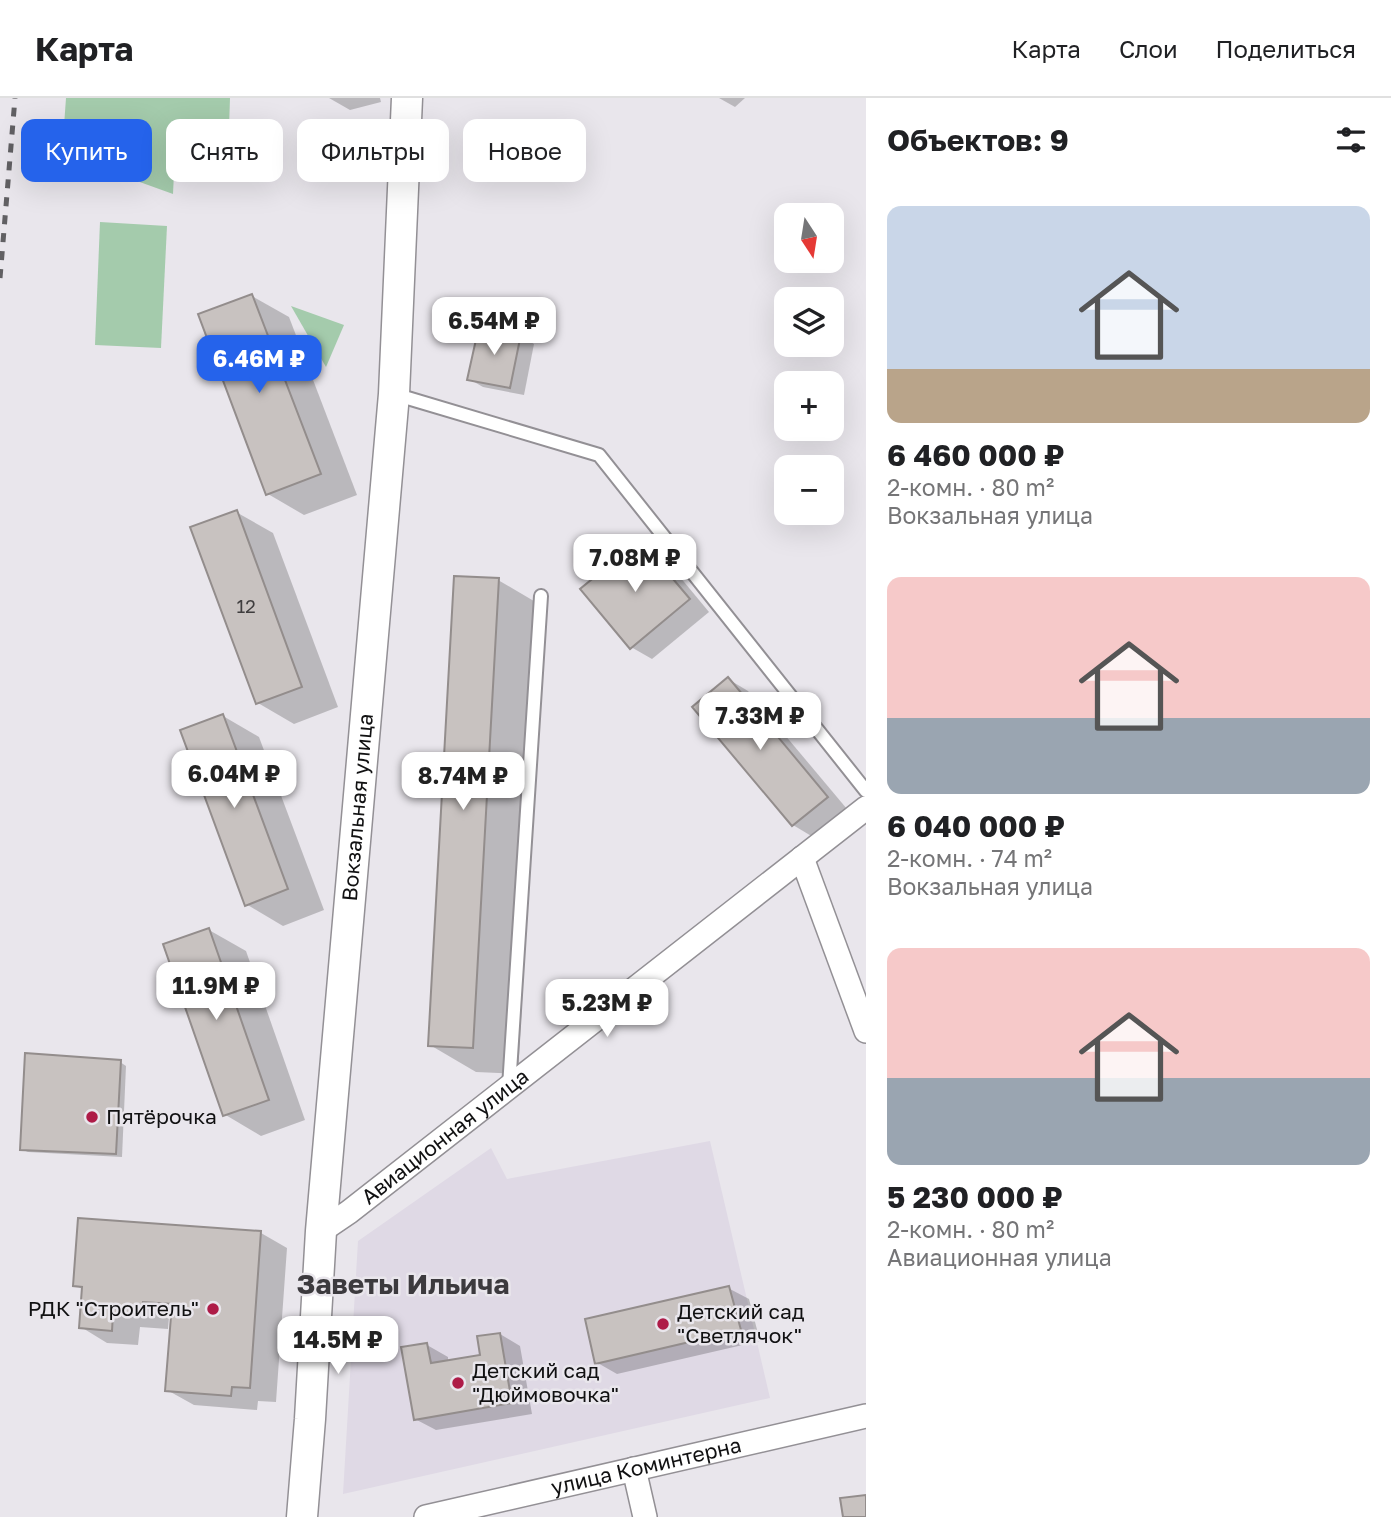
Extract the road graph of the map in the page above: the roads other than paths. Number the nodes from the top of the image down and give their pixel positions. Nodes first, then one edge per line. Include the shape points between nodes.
1 (407, 98) edge
2 (394, 394) junction
3 (541, 596) dead end
4 (866, 791) edge
5 (866, 808) edge
6 (802, 858) junction
7 (866, 1031) edge
8 (509, 1087) junction
9 (321, 1231) junction
10 (866, 1416) edge
11 (634, 1469) junction
12 (302, 1517) edge
13 (426, 1517) edge
14 (646, 1517) edge

1 - 2 street, Вокзальная улица
2 - 4 lane via 599,454
2 - 9 street, Вокзальная улица
3 - 8 lane
5 - 6 street, Авиационная улица
6 - 7 street
6 - 8 street, Авиационная улица
8 - 9 street, Авиационная улица
9 - 12 street, Вокзальная улица
10 - 11 street, улица Коминтерна
11 - 13 street, улица Коминтерна
11 - 14 street

